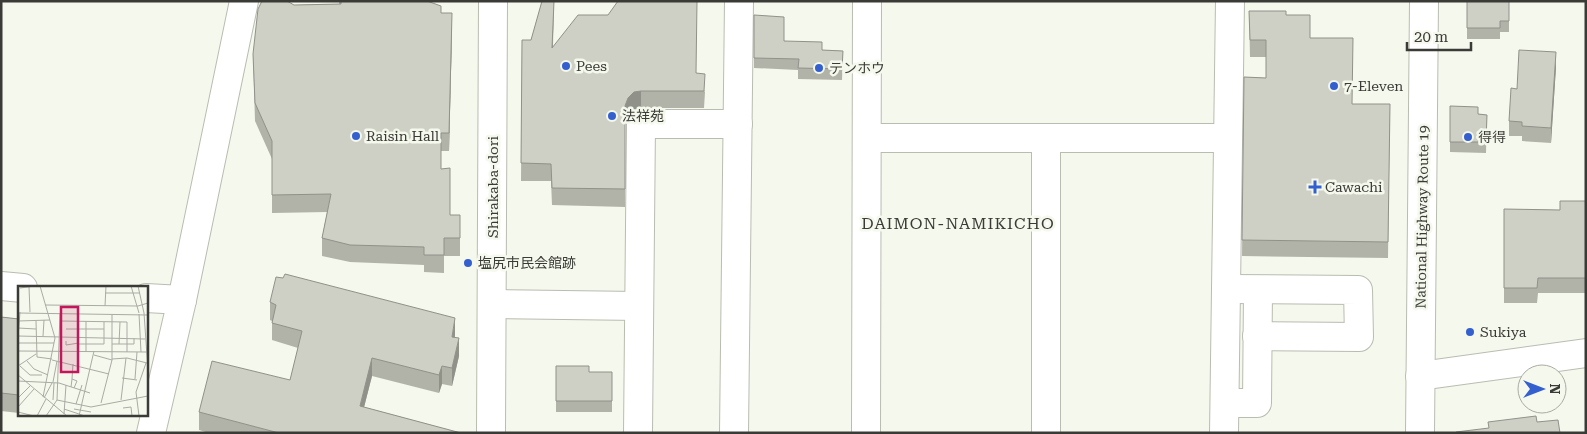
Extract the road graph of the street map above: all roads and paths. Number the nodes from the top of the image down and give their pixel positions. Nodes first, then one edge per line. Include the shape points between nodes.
1 (244, 1) edge
2 (493, 1) edge
3 (740, 1) edge
4 (867, 1) edge
5 (1230, 1) edge
6 (1424, 1) edge
7 (738, 124) junction
8 (868, 138) junction
9 (1227, 138) junction
10 (1046, 139) junction
11 (1, 286) edge
12 (18, 288) edge
13 (1226, 289) junction
14 (1258, 290) junction
15 (148, 298) edge
16 (182, 300) junction
17 (492, 304) junction
18 (638, 306) junction
19 (1257, 336) junction
20 (1586, 353) edge
21 (1420, 376) junction
22 (1225, 402) junction
23 (151, 433) edge
24 (491, 433) edge
25 (638, 433) edge
26 (734, 433) edge
27 (866, 433) edge
28 (1046, 433) edge
29 (1224, 433) edge
30 (1420, 433) edge

1 - 16 main road
2 - 17 main road, Shirakaba-dori
3 - 7 main road
4 - 8 main road
5 - 9 main road
6 - 21 main road, National Highway Route 19
7 - 18 main road via 641,124
7 - 26 main road
8 - 10 main road
8 - 27 main road
9 - 10 main road
9 - 13 main road
10 - 28 main road
11 - 12 main road
13 - 14 main road
13 - 22 main road
14 - 19 main road
14 - 19 main road via 1358,290 1359,337
15 - 16 main road
16 - 23 main road
17 - 18 main road
17 - 24 main road, Shirakaba-dori
18 - 25 main road
19 - 22 main road via 1257,402
20 - 21 main road
21 - 30 main road, National Highway Route 19
22 - 29 main road

